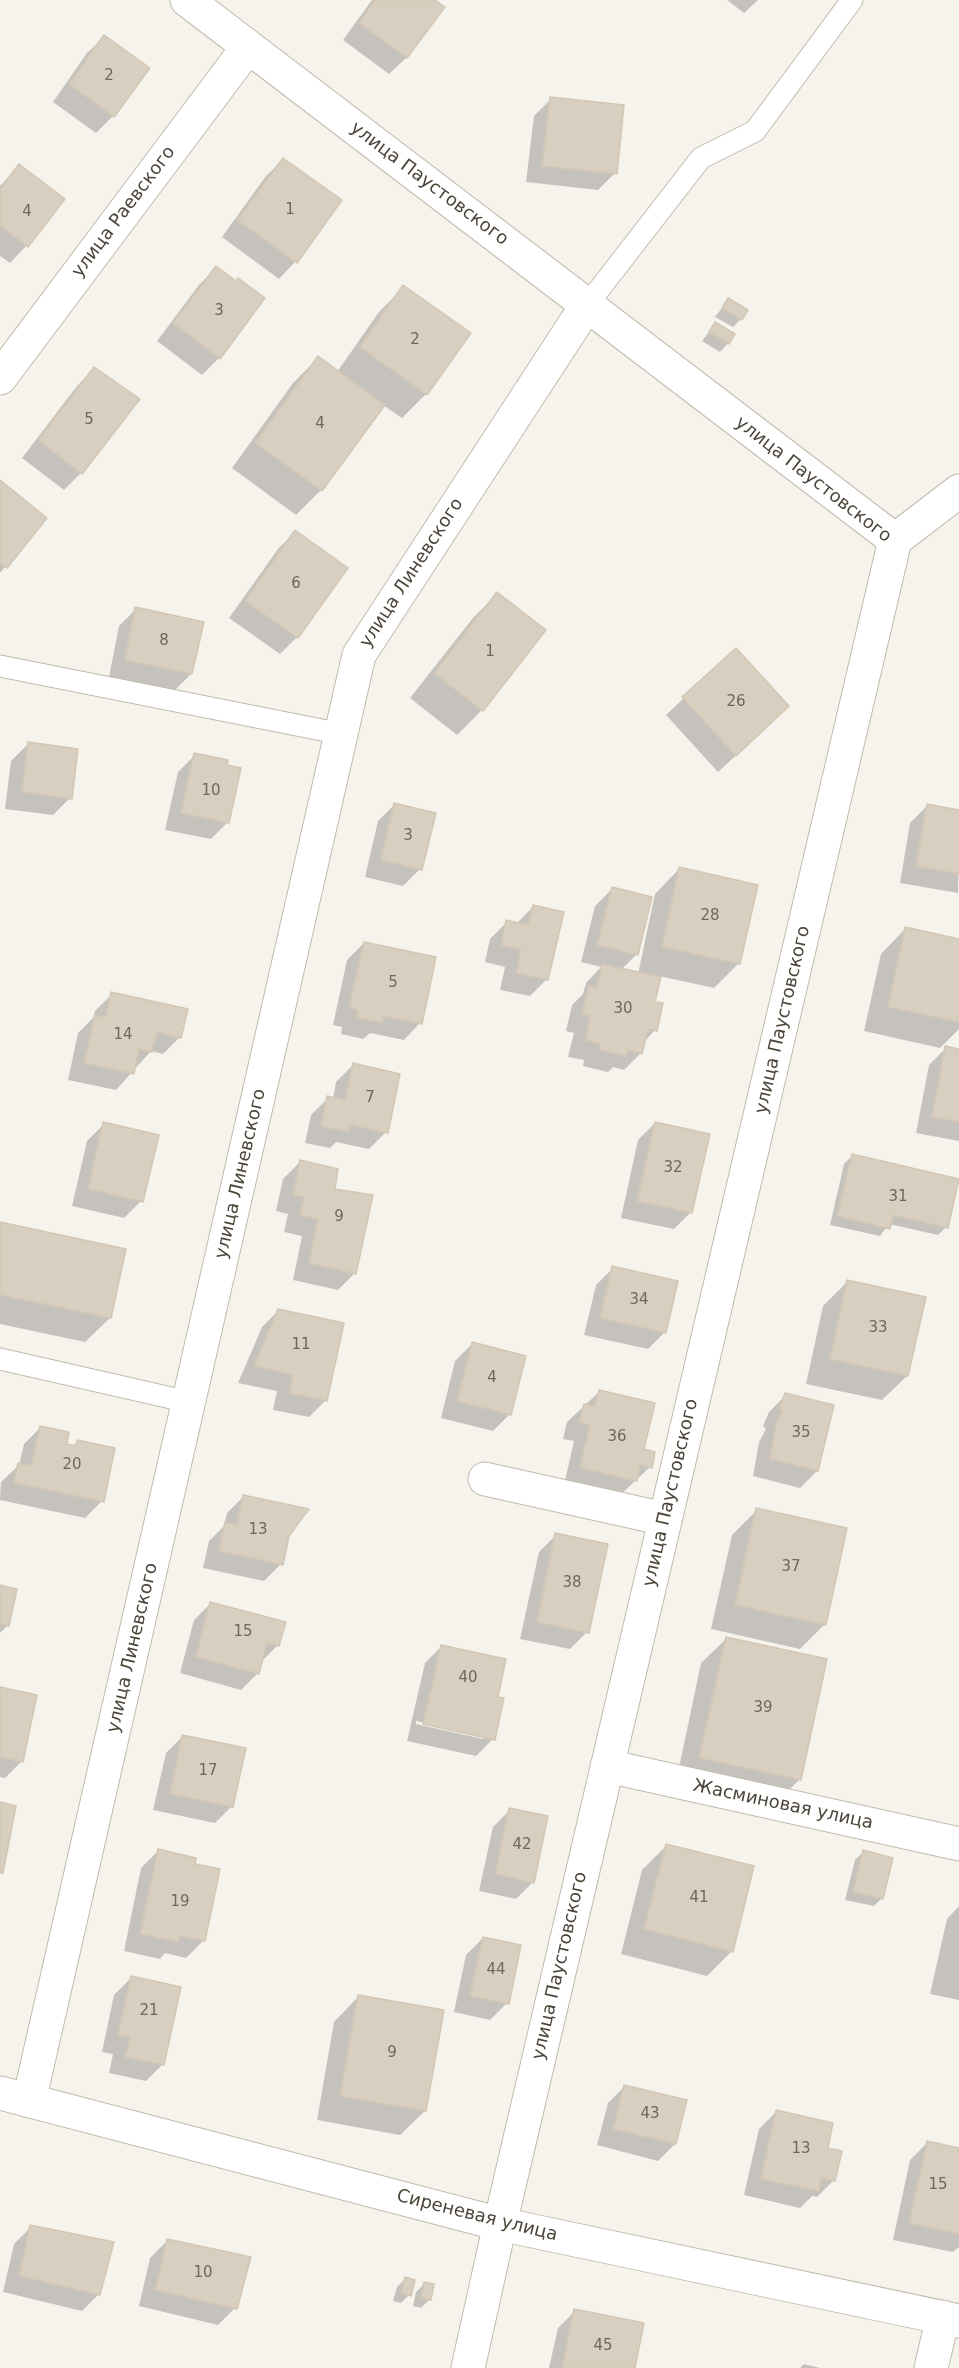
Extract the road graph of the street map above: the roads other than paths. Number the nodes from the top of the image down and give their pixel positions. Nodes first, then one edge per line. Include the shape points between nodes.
1 (187, 0) edge
2 (852, 0) edge
3 (248, 47) junction
4 (586, 305) junction
5 (0, 378) edge
6 (959, 491) edge
7 (896, 540) junction
8 (0, 666) edge
9 (342, 734) junction
10 (0, 1359) edge
11 (189, 1402) junction
12 (485, 1479) dead end
13 (665, 1519) junction
14 (607, 1766) junction
15 (959, 1844) edge
16 (15, 2097) edge
17 (500, 2224) junction
18 (951, 2319) edge
19 (468, 2368) edge
20 (931, 2368) edge

1 - 3 street, улица Паустовского
2 - 4 lane via 755,131 701,158
3 - 4 street, улица Паустовского
3 - 5 street, улица Раевского
4 - 7 street, улица Паустовского
4 - 9 street, улица Линевского via 359,655
6 - 7 street
7 - 13 street, улица Паустовского
8 - 9 lane
9 - 11 street, улица Линевского
10 - 11 lane
11 - 16 street, улица Линевского
12 - 13 street
13 - 14 street, улица Паустовского
14 - 15 street, Жасминовая улица
14 - 17 street, улица Паустовского
16 - 17 street, Сиреневая улица
17 - 18 street, Сиреневая улица
17 - 19 street, улица Паустовского
18 - 20 street

